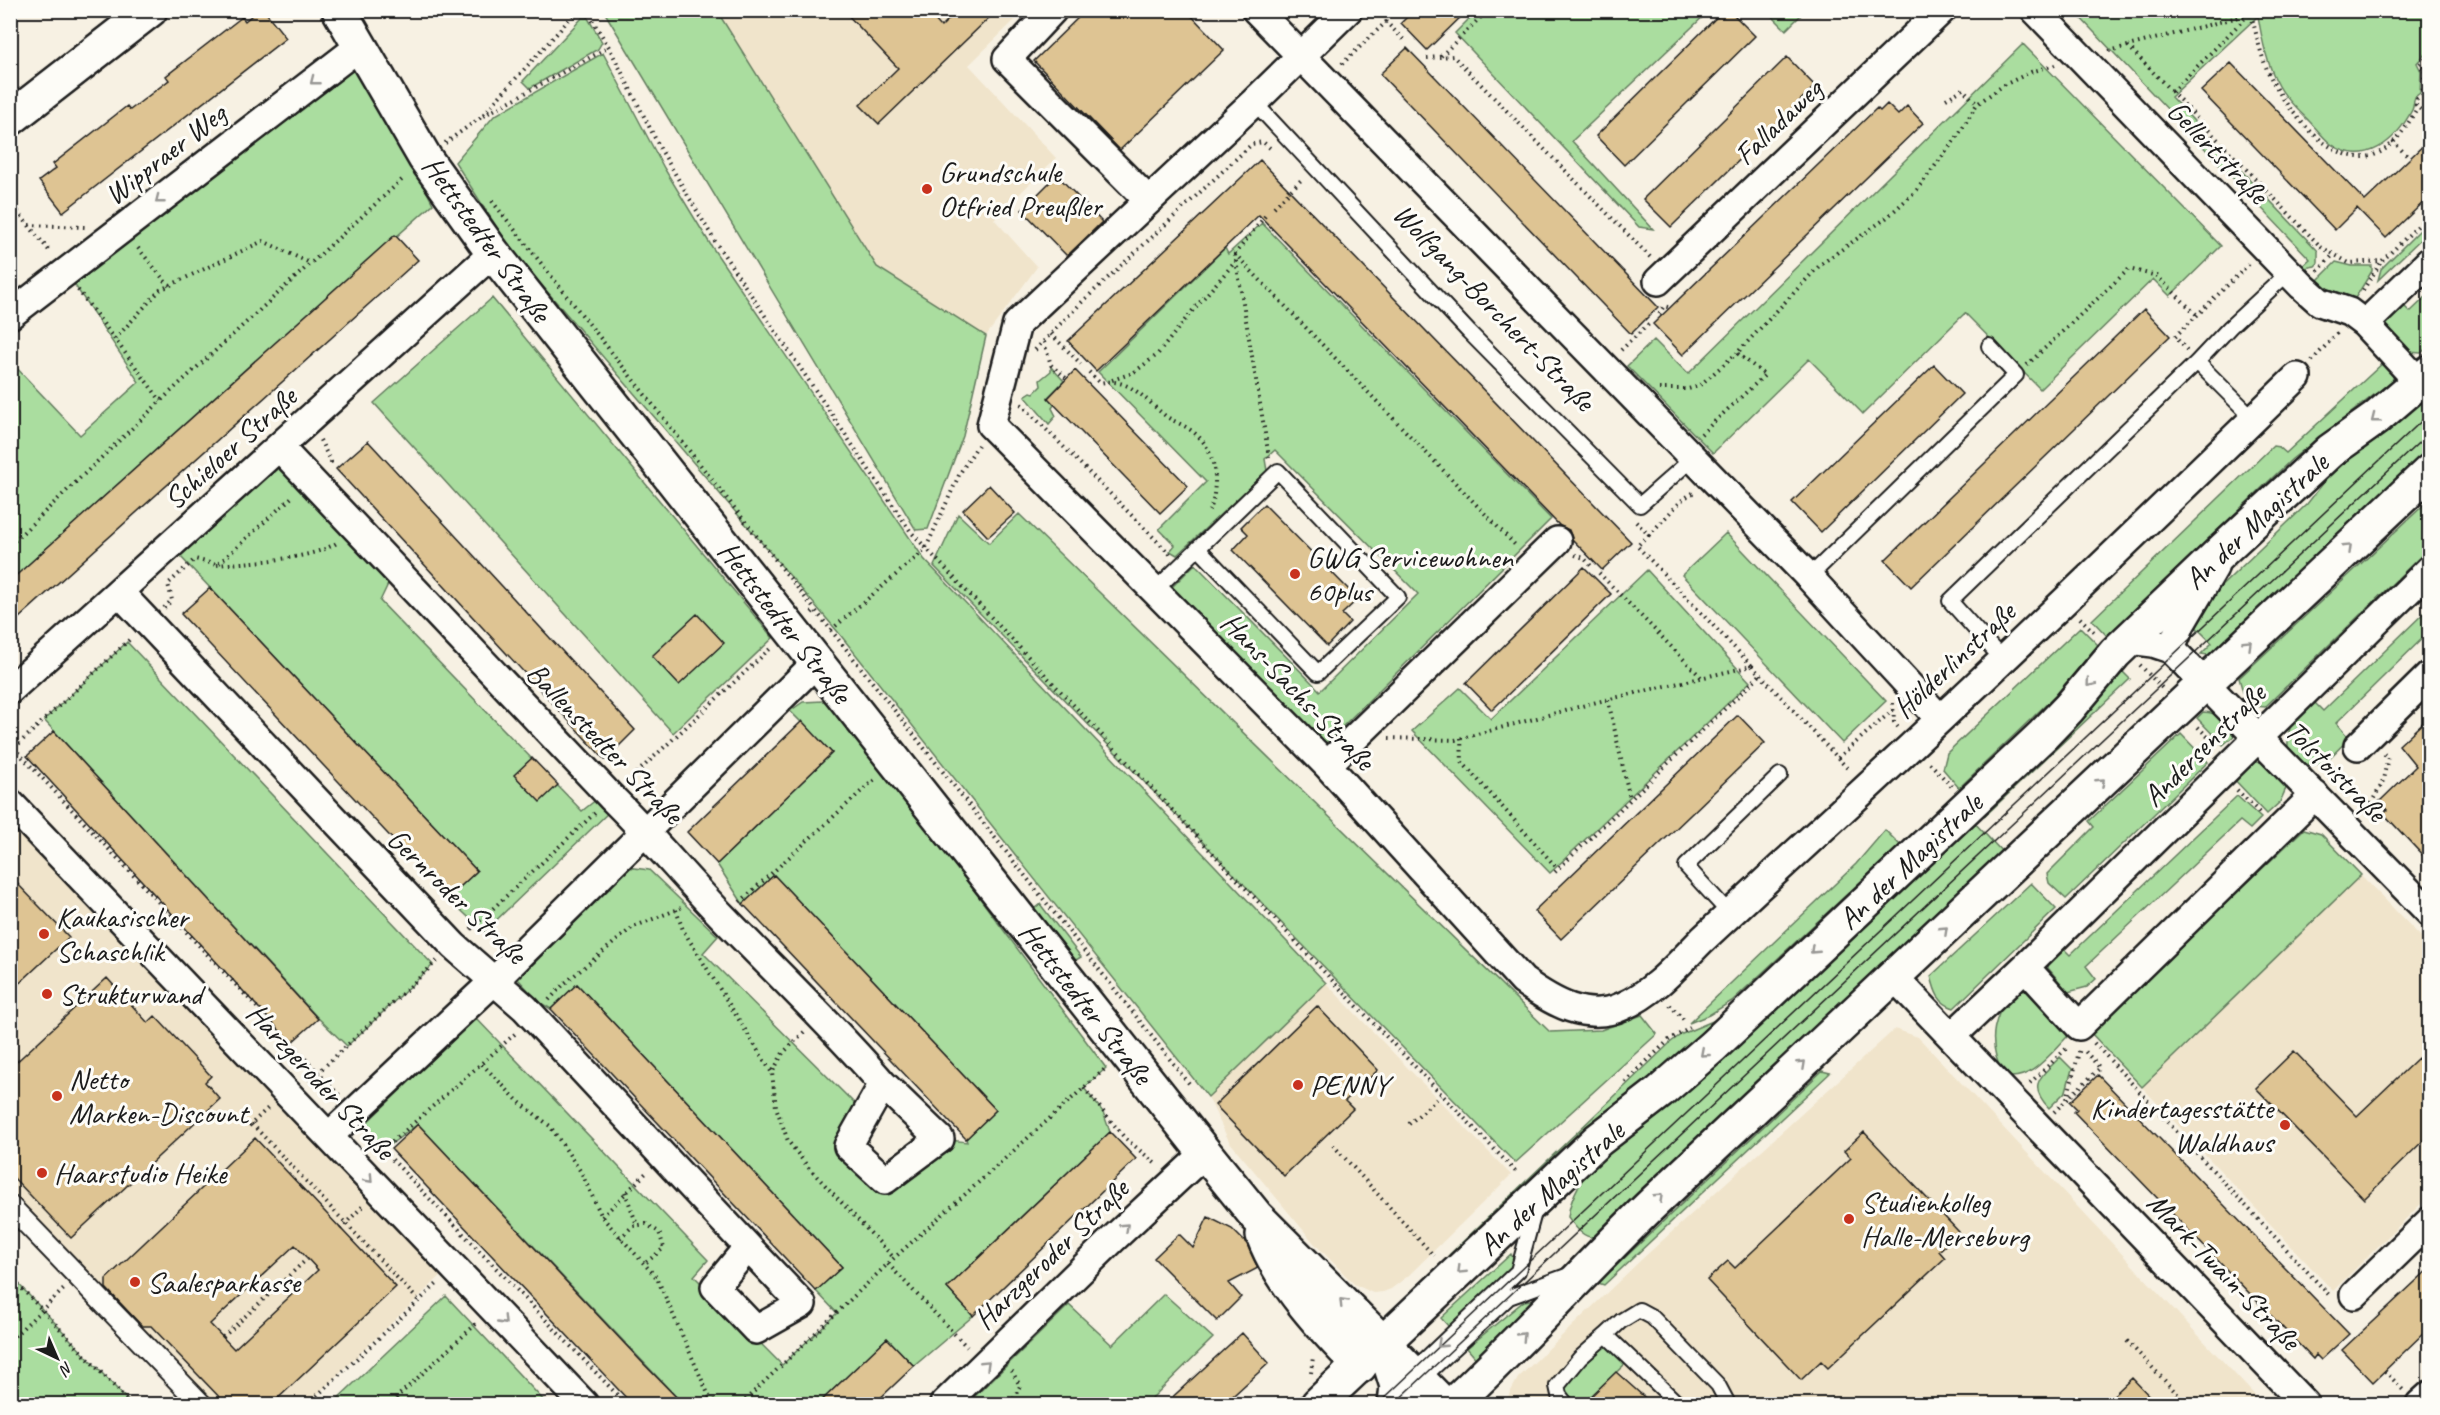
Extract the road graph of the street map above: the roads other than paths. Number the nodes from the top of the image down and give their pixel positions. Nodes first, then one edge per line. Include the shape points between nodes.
1 (150, 10) edge
2 (339, 10) edge
3 (1053, 10) edge
4 (1348, 10) edge
5 (1942, 10) edge
6 (2035, 10) edge
7 (1262, 12) edge
8 (360, 46) junction
9 (1301, 56) junction
10 (1254, 102) junction
11 (10, 119) edge
12 (1148, 200) junction
13 (493, 253) junction
14 (2430, 261) edge
15 (2288, 273) junction
16 (1662, 277) road end
17 (10, 315) edge
18 (2365, 324) junction
19 (1989, 346) dead end
20 (2198, 362) junction
21 (2297, 377) road end
22 (2424, 377) edge
23 (2254, 419) junction
24 (280, 448) junction
25 (1688, 454) junction
26 (2430, 471) edge
27 (1557, 541) dead end
28 (1198, 548) junction
29 (2224, 549) junction
30 (2430, 569) edge
31 (1809, 577) junction
32 (1154, 591) junction
33 (119, 592) junction
34 (2129, 640) junction
35 (2171, 649) junction
36 (2003, 660) junction
37 (817, 662) junction
38 (2430, 675) edge
39 (2205, 684) junction
40 (10, 690) edge
41 (1940, 719) junction
42 (2258, 738) junction
43 (2370, 749) road end
44 (1327, 765) junction
45 (1780, 775) dead end
46 (2315, 795) junction
47 (10, 803) edge
48 (645, 831) junction
49 (2430, 913) edge
50 (1730, 914) junction
51 (2025, 967) junction
52 (1894, 977) junction
53 (495, 980) junction
54 (1653, 988) joint
55 (1952, 1036) junction
56 (883, 1084) dead end
57 (329, 1136) junction
58 (1205, 1153) junction
59 (1528, 1185) junction
60 (10, 1206) edge
61 (1256, 1216) junction
62 (2430, 1221) edge
63 (748, 1247) dead end
64 (1585, 1269) junction
65 (2345, 1298) road end
66 (1606, 1335) junction
67 (1384, 1344) junction
68 (1360, 1366) junction
69 (1398, 1394) edge
70 (2430, 1395) edge
71 (201, 1404) edge
72 (584, 1404) edge
73 (944, 1404) edge
74 (1318, 1404) edge
75 (1443, 1404) edge
76 (1453, 1404) edge
77 (1566, 1404) edge
78 (1678, 1404) edge
79 (1726, 1404) edge
80 (2305, 1404) edge
81 (2420, 1404) edge

1 - 11 main road
2 - 8 main road, Hettstedter Straße
3 - 12 street via 1007,59
4 - 9 street
5 - 16 street, Falladaweg
6 - 15 street, Gellertstraße
7 - 9 street, Wolfgang-Borchert-Straße
8 - 13 main road, Hettstedter Straße via 425,158
8 -> 17 street, Wippraer Weg
9 - 10 street
9 - 25 street, Wolfgang-Borchert-Straße
10 - 12 street
10 - 25 lane, Wolfgang-Borchert-Straße via 1469,332 1640,505
12 - 32 street, Hans-Sachs-Straße via 1017,324 991,425
13 - 24 street, Schieloer Straße
13 - 37 main road, Hettstedter Straße via 803,619
14 - 18 street
15 - 18 street, Gellertstraße via 2320,302 2349,312
15 - 20 lane
18 - 22 street, Gellertstraße
19 - 31 lane via 2016,375
20 - 23 lane
20 - 36 lane via 1950,601
21 - 23 street, Hölderlinstraße
22 -> 29 main road, An der Magistrale via 2330,452
23 - 36 street, Hölderlinstraße
24 - 33 street, Schieloer Straße
24 - 48 street, Ballenstedter Straße
25 - 31 street, Wolfgang-Borchert-Straße
39 -> 26 main road
27 - 44 street
28 - 28 lane via 1278,471 1398,597 1318,673
28 - 32 lane
29 - 34 main road, An der Magistrale
29 - 35 street
30 - 42 street, Andersenstraße
31 - 41 street, Wolfgang-Borchert-Straße
32 - 44 street, Hans-Sachs-Straße
33 - 40 street, Schieloer Straße
33 - 53 street, Gernroder Straße via 454,946
34 - 35 street
34 -> 59 main road, An der Magistrale via 2035,743 1713,1046 1598,1140
35 - 39 street, Tolstoistraße
36 - 41 street, Hölderlinstraße
37 - 48 street
37 - 58 main road, Hettstedter Straße
38 - 43 street
39 - 42 street, Tolstoistraße
52 -> 39 main road
41 - 50 street, Hölderlinstraße via 1921,754 1866,789
42 - 46 street, Tolstoistraße
42 - 51 street, Andersenstraße
44 - 54 street, Hans-Sachs-Straße via 1523,981 1544,996 1562,1006 1599,1012 1621,1008
45 - 50 lane via 1686,866
46 - 49 street, Tolstoistraße
46 - 51 street via 2079,1026
47 - 57 street, Harzgeroder Straße
48 - 53 street
48 - 56 street, Ballenstedter Straße
50 - 54 street, Hölderlinstraße
51 - 55 street, Andersenstraße
52 - 55 street, Mark-Twain-Straße
64 -> 52 main road
53 - 57 street
53 - 63 street, Gernroder Straße
55 - 80 street, Mark-Twain-Straße
57 -> 72 street, Harzgeroder Straße
58 - 61 main road, Hettstedter Straße
73 -> 58 street, Harzgeroder Straße
59 -> 67 main road, An der Magistrale
59 -> 69 lane via 1518,1271
60 - 71 street
67 -> 61 main road, Hettstedter Straße
61 - 68 main road, Hettstedter Straße via 1275,1264 1331,1336
62 - 65 street
64 - 69 lane via 1509,1297
76 -> 64 main road
66 - 77 lane via 1557,1386
66 - 78 lane
66 - 79 lane via 1639,1310 1652,1317 1718,1385
67 - 68 main road, An der Magistrale
67 - 69 main road
68 - 69 main road
68 - 74 main road, An der Magistrale
69 - 75 main road
70 - 81 street

